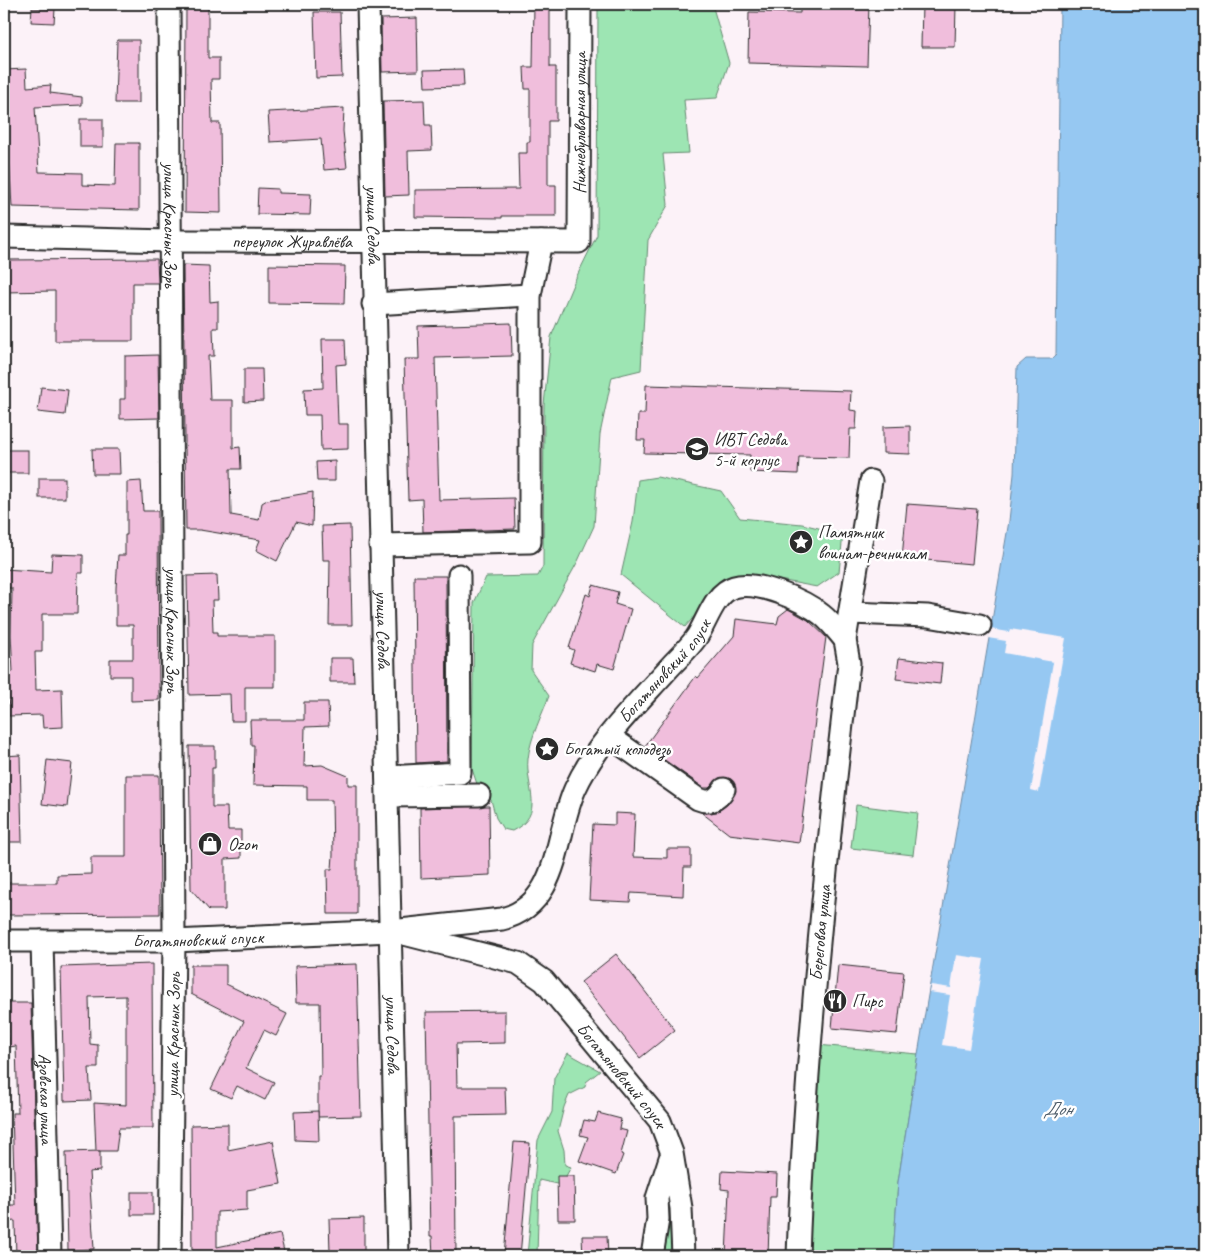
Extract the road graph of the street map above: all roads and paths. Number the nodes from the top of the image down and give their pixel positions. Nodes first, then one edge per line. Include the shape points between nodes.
1 (169, 4) edge
2 (368, 4) edge
3 (580, 4) edge
4 (4, 236) edge
5 (170, 241) junction
6 (372, 242) junction
7 (541, 242) junction
8 (580, 242) joint
9 (530, 296) junction
10 (373, 304) junction
11 (871, 481) dead end
12 (380, 545) junction
13 (459, 575) dead end
14 (850, 613) junction
15 (980, 625) dead end
16 (846, 640) junction
17 (609, 736) junction
18 (387, 786) junction
19 (724, 789) dead end
20 (480, 795) dead end
21 (392, 930) junction
22 (4, 941) edge
23 (42, 941) junction
24 (174, 941) junction
25 (672, 1153) junction
26 (50, 1256) edge
27 (170, 1256) edge
28 (398, 1256) edge
29 (652, 1256) edge
30 (684, 1256) edge
31 (798, 1256) edge

1 - 5 street, улица Красных Зорь
2 - 6 street, улица Седова
3 - 8 street, Нижнебульварная улица
4 - 5 street, переулок Журавлёва
5 - 6 street, переулок Журавлёва
5 - 24 street, улица Красных Зорь
6 - 7 street, переулок Журавлёва
6 - 10 street, улица Седова
7 - 8 street, переулок Журавлёва
7 - 9 street
9 - 10 street
9 - 12 street via 530,542
10 - 12 street, улица Седова
11 - 14 street, Береговая улица
12 - 18 street, улица Седова
13 - 18 street via 460,773
14 - 15 street via 928,616
14 - 16 street, Береговая улица
16 - 17 street, Богатяновский спуск via 822,615 804,603 769,589 750,585 734,587 719,598 695,639
16 - 31 street, Береговая улица via 849,663 824,873 801,1163
17 - 19 street via 698,799 714,800
17 - 21 street, Богатяновский спуск via 591,759 575,789 544,891 530,906 502,919
18 - 20 street
18 - 21 street, улица Седова
21 - 24 street, Богатяновский спуск
21 - 25 street, Богатяновский спуск via 518,964 544,981 660,1121
21 - 28 street, улица Седова
22 - 23 street, Богатяновский спуск
23 - 24 street, Богатяновский спуск
23 - 26 street, Азовская улица
24 - 27 street, улица Красных Зорь
25 - 29 street via 658,1198
25 - 30 street, Богатяновский спуск via 681,1208

